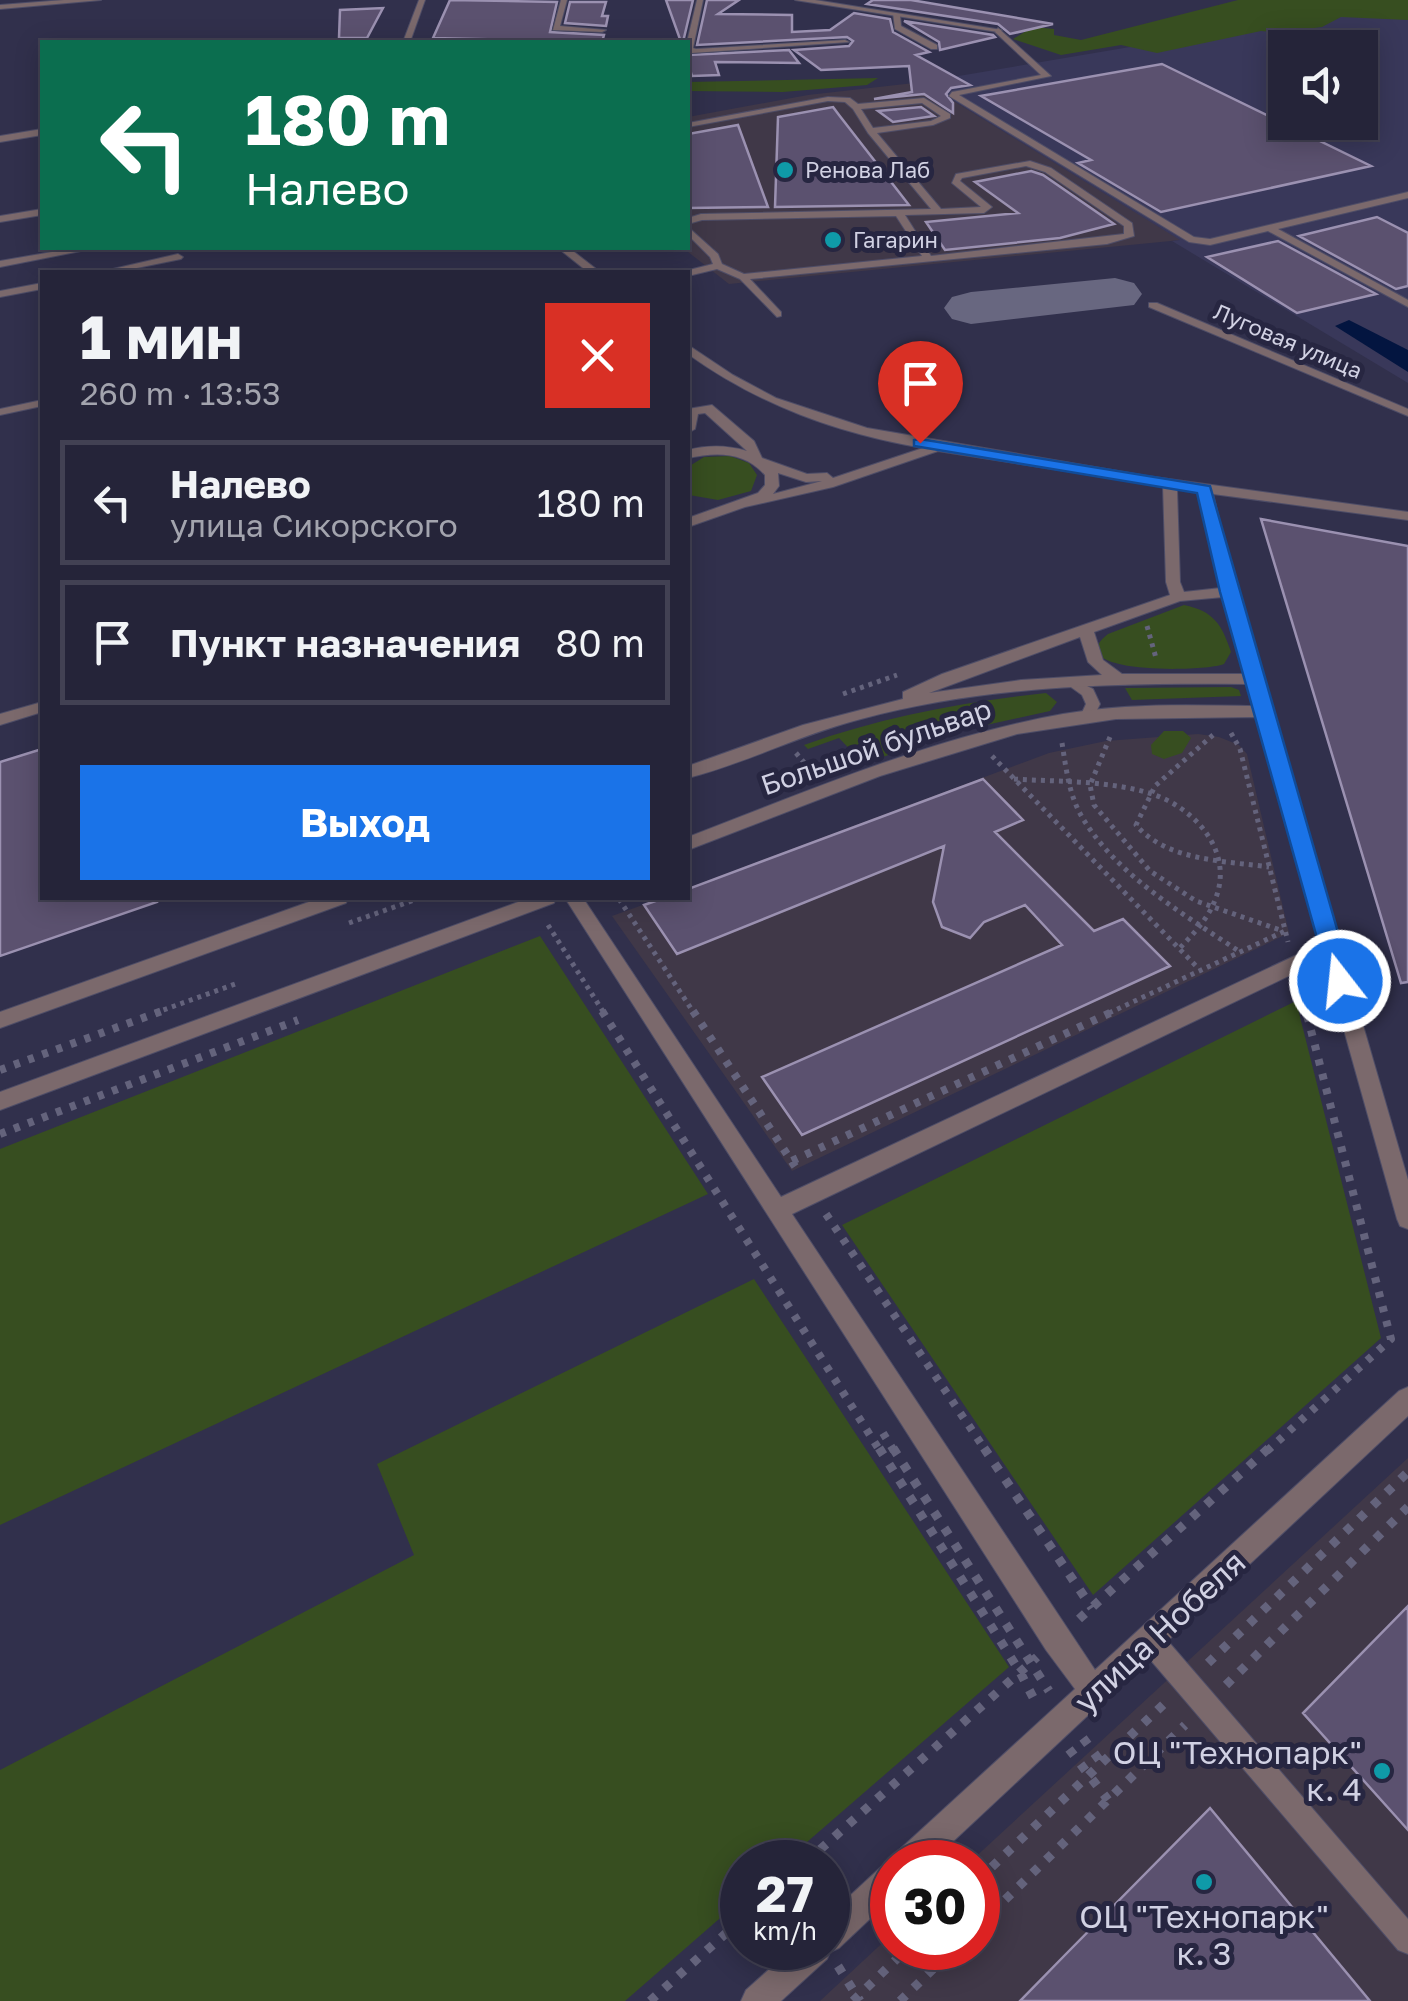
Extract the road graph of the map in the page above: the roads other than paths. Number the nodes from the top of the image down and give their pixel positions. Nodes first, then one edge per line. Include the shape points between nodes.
1 (97, 0) edge
2 (422, 0) edge
3 (564, 0) edge
4 (700, 0) edge
5 (799, 0) edge
6 (0, 6) edge
7 (896, 14) junction
8 (556, 28) junction
9 (540, 29) dead end
10 (602, 30) dead end
11 (998, 30) joint
12 (407, 40) edge
13 (845, 42) dead end
14 (934, 47) dead end
15 (856, 107) junction
16 (690, 125) edge
17 (871, 131) junction
18 (40, 132) edge
19 (0, 139) edge
20 (1405, 198) edge
21 (40, 212) edge
22 (939, 213) junction
23 (900, 214) junction
24 (0, 220) edge
25 (690, 220) edge
26 (1270, 228) junction
27 (690, 232) edge
28 (80, 250) edge
29 (566, 250) edge
30 (174, 252) edge
31 (928, 260) junction
32 (0, 264) edge
33 (718, 266) junction
34 (112, 270) edge
35 (591, 270) edge
36 (690, 273) edge
37 (743, 278) junction
38 (40, 286) edge
39 (0, 294) edge
40 (1408, 304) edge
41 (1153, 305) dead end
42 (778, 314) dead end
43 (1224, 322) dead end
44 (1199, 325) junction
45 (690, 351) edge
46 (40, 402) edge
47 (0, 412) edge
48 (1408, 413) edge
49 (690, 421) edge
50 (940, 447) junction
51 (690, 454) edge
52 (762, 462) junction
53 (858, 472) junction
54 (1170, 484) junction
55 (1204, 489) junction
56 (748, 504) junction
57 (1408, 516) edge
58 (690, 522) edge
59 (1229, 592) junction
60 (1178, 597) junction
61 (1086, 632) junction
62 (1116, 678) junction
63 (1254, 679) junction
64 (1071, 682) junction
65 (40, 708) edge
66 (882, 708) junction
67 (1265, 712) junction
68 (1086, 717) junction
69 (0, 720) edge
70 (690, 771) edge
71 (690, 843) edge
72 (332, 900) edge
73 (542, 900) edge
74 (575, 900) edge
75 (1331, 947) junction
76 (0, 1020) edge
77 (0, 1101) edge
78 (779, 1209) junction
79 (1408, 1219) edge
80 (1408, 1399) edge
81 (1151, 1640) junction
82 (1094, 1692) junction
83 (934, 1840) edge
84 (870, 1898) edge
85 (850, 1917) edge
86 (1408, 1940) edge
87 (792, 1970) edge
88 (757, 2001) edge

1 - 6 street
2 - 12 lane
3 - 8 lane
4 - 13 lane via 690,49 695,51
5 - 7 street
7 - 11 street
7 - 14 lane via 898,27
8 - 9 lane
8 - 10 lane
11 - 26 lane via 1047,76 952,94 1192,240
15 - 16 lane via 828,99
15 - 17 lane
15 - 17 lane via 924,100 946,116
17 - 22 lane
18 - 19 street
20 - 26 lane
21 - 24 street
22 - 23 lane
22 - 31 lane via 986,207 955,181 959,176 1027,163 1129,225 1129,236
23 - 25 lane
23 - 31 lane
26 - 40 lane
27 - 33 lane
28 - 32 street
29 - 35 street
30 - 34 lane
31 - 37 lane
33 - 36 lane
33 - 37 lane
37 - 42 lane
38 - 39 lane
41 - 44 lane, Луговая улица
43 - 44 lane
44 - 48 lane, Луговая улица
45 - 50 street via 771,404
46 - 47 lane
49 - 52 street via 692,412 707,408
50 - 53 street
50 - 54 street
51 - 52 street via 721,449
52 - 53 street via 806,478
52 - 56 street via 772,486
53 - 56 street
54 - 55 street
54 - 60 street
55 - 57 street
55 - 59 street
56 - 58 street
59 - 60 street
59 - 63 street
60 - 61 street
61 - 62 street via 1096,662
61 - 66 street via 948,678
62 - 63 street, Большой бульвар
62 - 64 street, Большой бульвар
63 - 67 street
64 - 66 street, Большой бульвар
64 - 68 lane via 1088,692 1093,704
65 - 69 street
66 - 70 street, Большой бульвар
67 - 68 street, Большой бульвар
67 - 75 street
68 - 71 street, Большой бульвар via 956,743
72 - 76 street
73 - 77 street
74 - 78 street
75 - 78 street
75 - 79 street
78 - 82 street
80 - 81 street, улица Нобеля
81 - 82 street, улица Нобеля
81 - 86 lane
82 - 83 street, улица Нобеля
84 - 85 street
87 - 88 street

